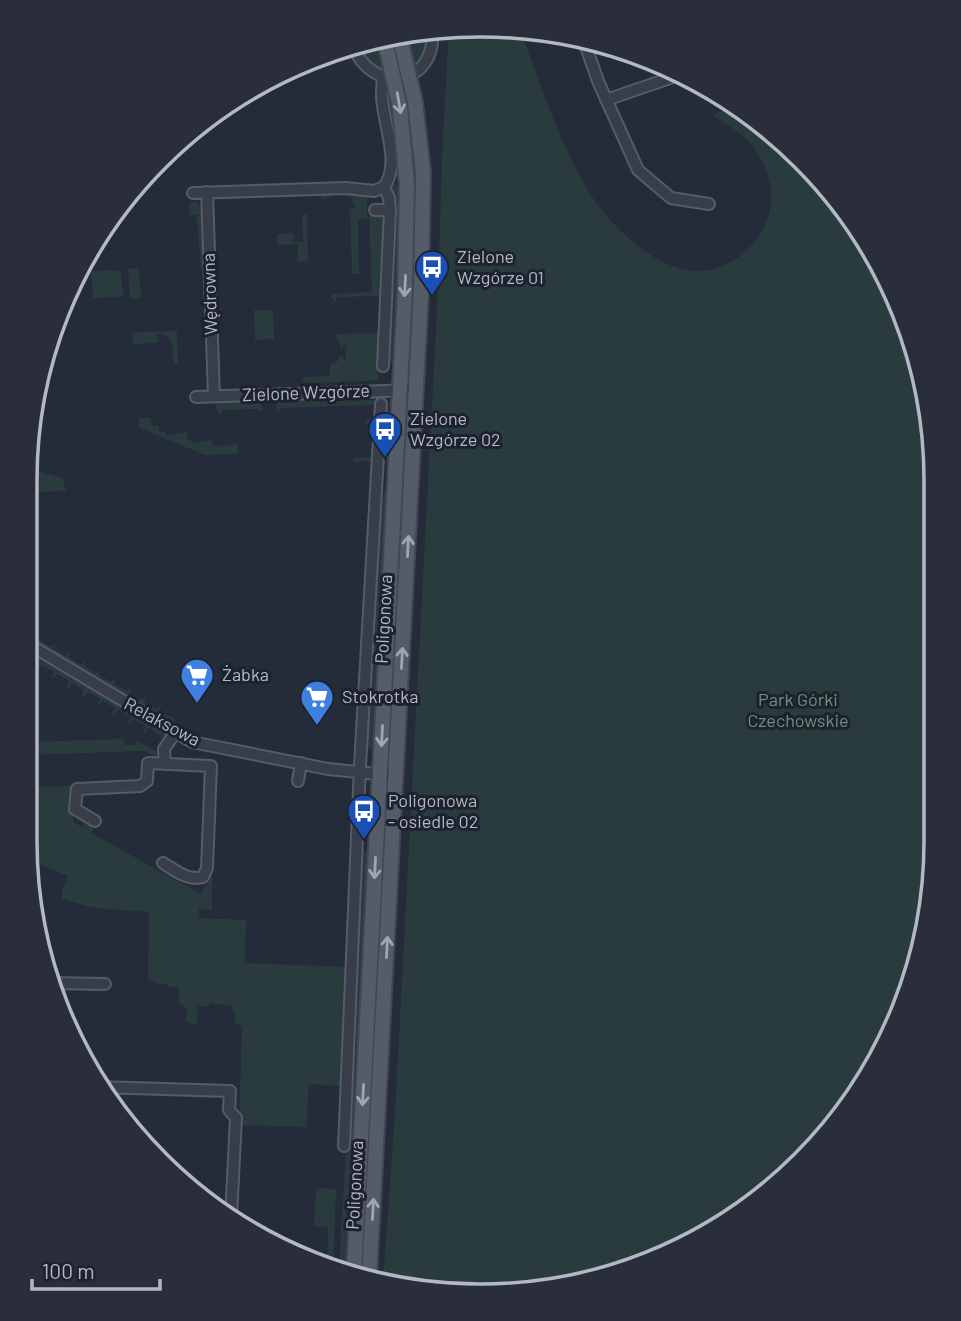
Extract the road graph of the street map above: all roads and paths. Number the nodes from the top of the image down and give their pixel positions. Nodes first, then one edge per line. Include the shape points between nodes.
1 (431, 40) edge
2 (401, 44) edge
3 (386, 47) edge
4 (587, 50) edge
5 (358, 54) edge
6 (383, 78) junction
7 (668, 79) edge
8 (606, 100) junction
9 (384, 187) junction
10 (207, 192) junction
11 (193, 193) dead end
12 (709, 204) dead end
13 (374, 210) dead end
14 (390, 210) junction
15 (383, 366) dead end
16 (400, 390) junction
17 (416, 390) junction
18 (214, 396) junction
19 (196, 397) dead end
20 (381, 404) dead end
21 (37, 650) edge
22 (175, 733) junction
23 (164, 764) junction
24 (301, 764) junction
25 (359, 773) junction
26 (380, 775) junction
27 (395, 775) junction
28 (298, 781) dead end
29 (95, 821) dead end
30 (163, 863) dead end
31 (60, 983) edge
32 (106, 984) dead end
33 (112, 1087) edge
34 (344, 1146) dead end
35 (231, 1207) edge
36 (354, 1266) edge
37 (369, 1270) edge

1 - 6 street via 424,65 408,76
2 - 17 main road, Poligonowa, bridge via 415,102 423,172
3 -> 16 main road, Poligonowa, bridge via 402,127 407,185
4 - 8 street
5 - 6 street via 369,70
6 - 9 street via 391,163
7 - 8 street
8 - 12 street via 638,170 670,198
9 - 10 street via 374,191
9 - 14 street
10 - 11 street
10 - 18 street, Wędrowna
13 - 14 street
14 - 15 street
16 - 17 street, Zielone Wzgórze
16 - 18 street, Zielone Wzgórze
16 -> 26 main road, Poligonowa
27 -> 17 main road, Poligonowa
18 - 19 street, Zielone Wzgórze
20 - 25 street
21 - 22 street, Relaksowa
22 - 23 street via 164,749
22 - 24 street, Relaksowa via 192,742
23 - 29 street via 148,763 147,781 140,786 77,789 75,809
23 - 30 street via 211,766 207,869 203,877 187,877
24 - 25 street, Relaksowa
24 - 28 street
25 - 26 street, Relaksowa
25 - 34 street
26 - 27 street, Relaksowa
26 -> 36 main road, Poligonowa
37 -> 27 main road, Poligonowa
31 - 32 street
33 - 35 street via 230,1091 229,1110 236,1118

